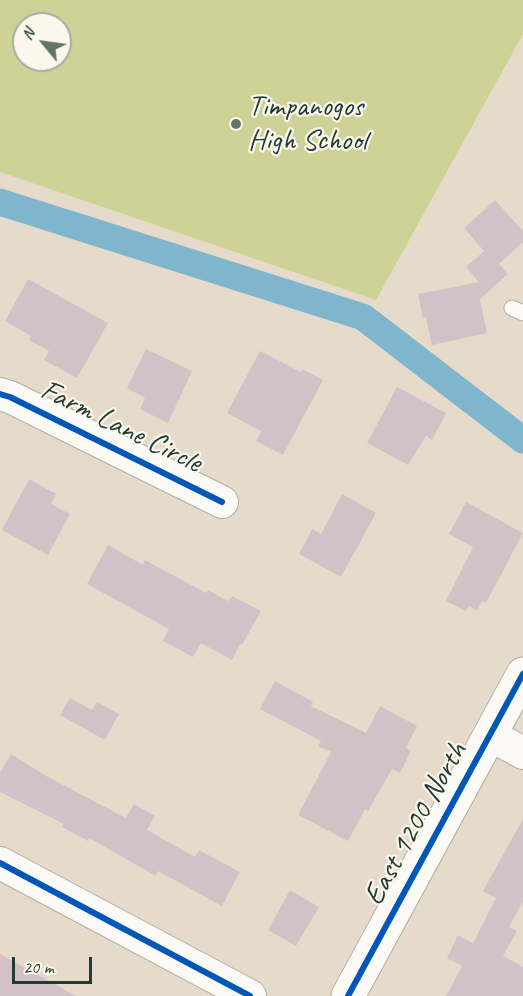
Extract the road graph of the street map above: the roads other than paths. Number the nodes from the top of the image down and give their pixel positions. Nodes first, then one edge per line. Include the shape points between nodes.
1 (0, 394) edge
2 (222, 502) dead end
3 (523, 674) edge
4 (490, 735) junction
5 (523, 753) edge
6 (0, 863) edge
7 (250, 996) edge
8 (348, 996) edge

1 - 2 street, Farm Lane Circle
3 - 4 street, East 1200 North
4 - 5 street
4 - 8 street, East 1200 North
6 - 7 street

